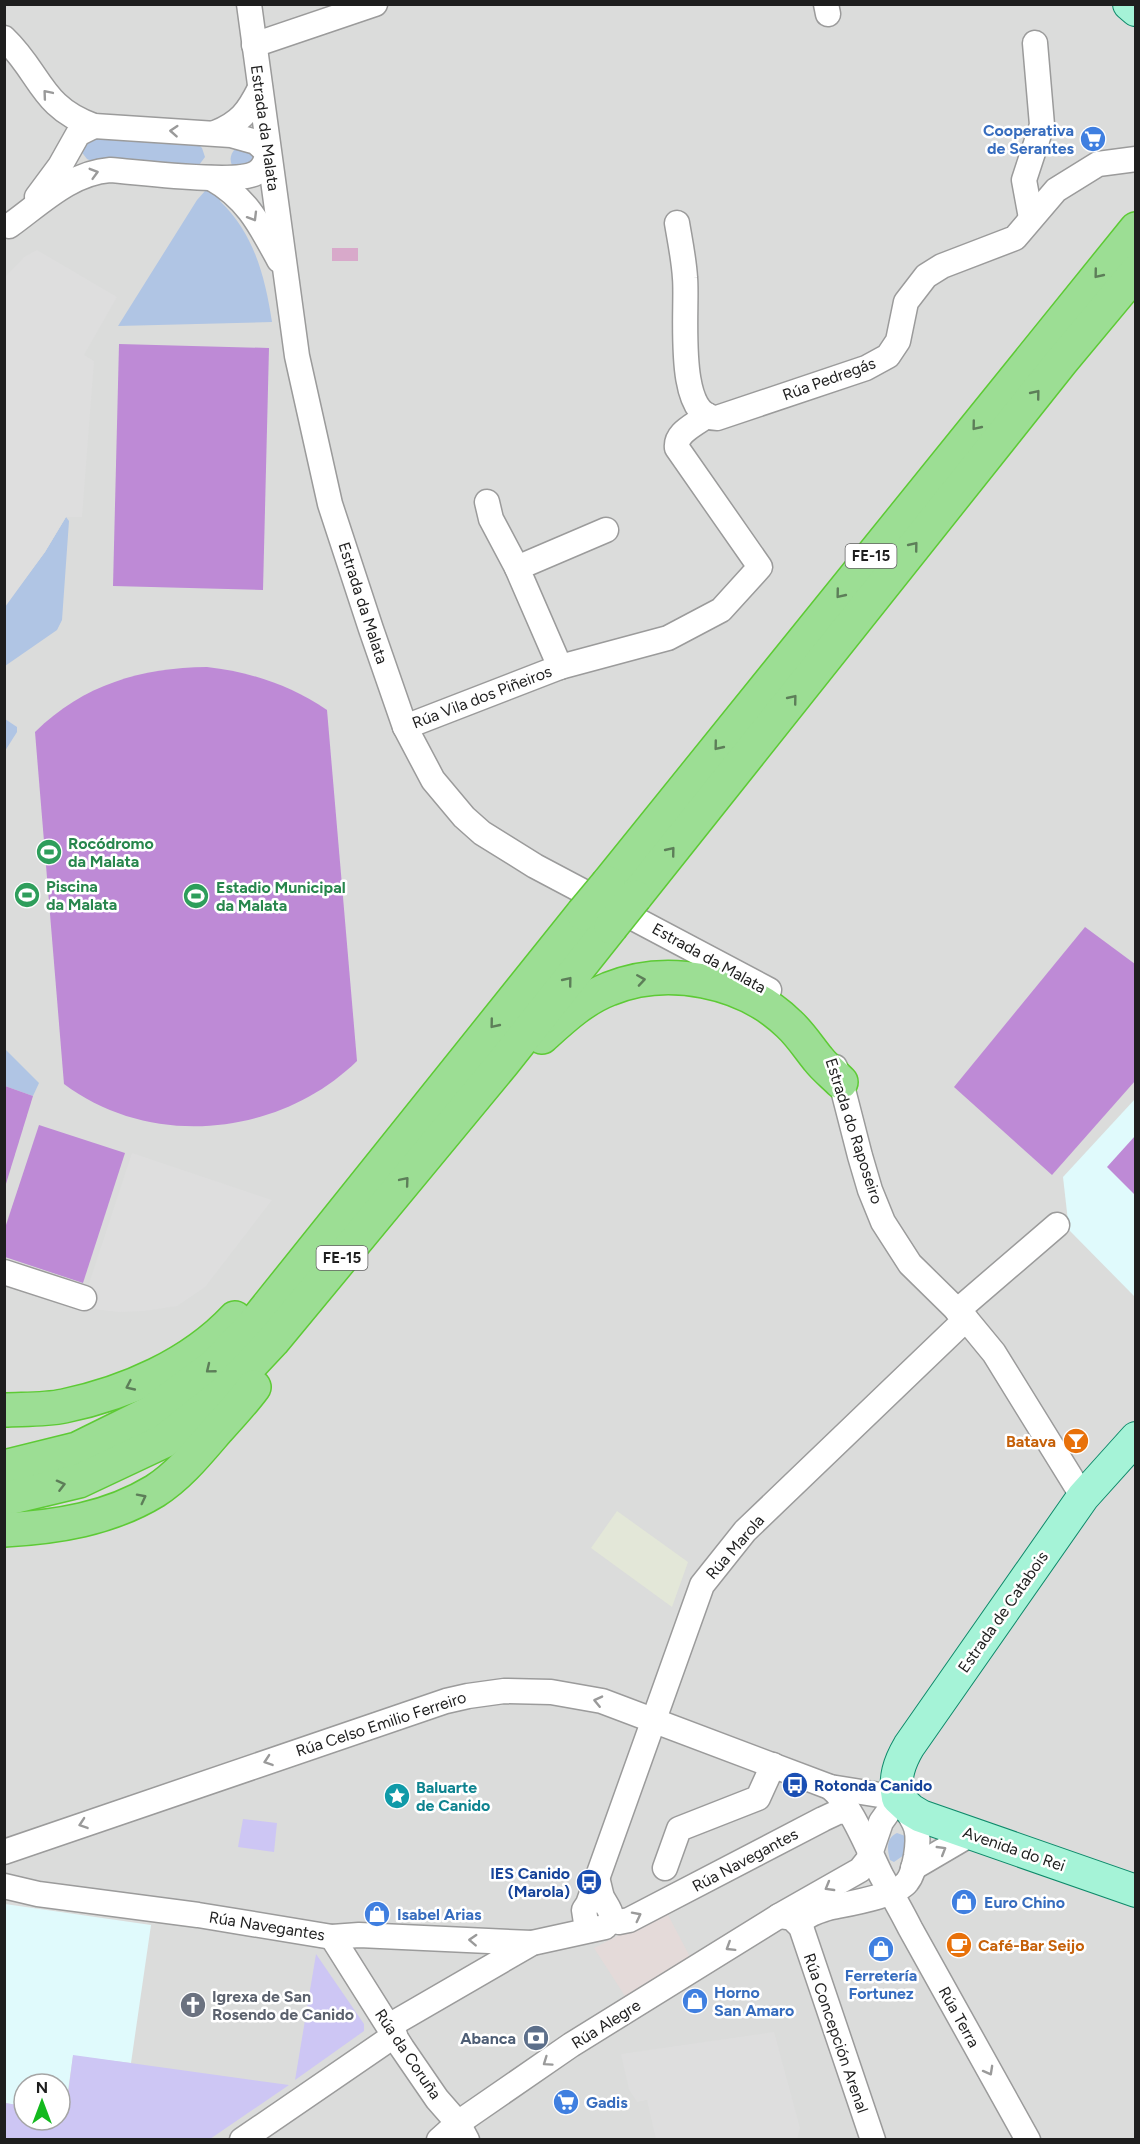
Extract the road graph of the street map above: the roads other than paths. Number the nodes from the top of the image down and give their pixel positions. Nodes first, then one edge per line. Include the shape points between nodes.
1 (249, 4) edge
2 (375, 4) edge
3 (1129, 4) edge
4 (1136, 10) edge
5 (4, 38) edge
6 (1035, 43) dead end
7 (254, 45) junction
8 (260, 88) junction
9 (94, 126) junction
10 (215, 133) junction
11 (268, 153) junction
12 (1136, 159) edge
13 (211, 178) junction
14 (1031, 218) junction
15 (677, 223) dead end
16 (7, 228) edge
17 (1136, 229) edge
18 (284, 269) junction
19 (1136, 272) edge
20 (707, 415) junction
21 (487, 502) dead end
22 (606, 530) dead end
23 (517, 568) junction
24 (560, 668) junction
25 (405, 728) junction
26 (621, 890) junction
27 (786, 1001) joint
28 (502, 1063) junction
29 (841, 1082) junction
30 (336, 1218) junction
31 (374, 1218) junction
32 (1057, 1225) dead end
33 (4, 1272) edge
34 (84, 1298) dead end
35 (961, 1315) junction
36 (4, 1410) edge
37 (1136, 1438) edge
38 (4, 1467) edge
39 (1083, 1497) junction
40 (4, 1499) edge
41 (4, 1530) edge
42 (653, 1720) junction
43 (773, 1765) junction
44 (830, 1787) junction
45 (898, 1798) junction
46 (848, 1811) junction
47 (972, 1834) junction
48 (872, 1851) junction
49 (4, 1852) edge
50 (665, 1868) dead end
51 (913, 1868) junction
52 (4, 1886) edge
53 (892, 1893) junction
54 (1133, 1893) edge
55 (596, 1914) junction
56 (779, 1916) junction
57 (801, 1927) junction
58 (332, 1937) junction
59 (540, 1941) junction
60 (395, 2036) junction
61 (462, 2131) edge
62 (242, 2139) edge
63 (269, 2139) edge
64 (439, 2139) edge
65 (873, 2139) edge
66 (1028, 2139) edge

1 - 7 street, Estrada da Malata
2 - 7 street
3 - 4 main road
9 -> 5 street via 60,109
6 - 14 street via 1042,124 1024,180
7 - 8 street, Estrada da Malata
8 - 10 street via 250,109
8 - 11 street, Estrada da Malata
10 -> 9 street
9 - 16 street via 78,134 52,178
10 - 11 street via 256,142
11 - 13 street via 255,174
11 - 18 street, Estrada da Malata
12 - 14 street, Rúa Pedregás via 1098,164 1056,190
16 -> 13 street via 70,182 97,171
13 -> 18 street via 238,195 247,206
14 - 20 street, Rúa Pedregás via 1015,238 926,276 906,302 898,341 888,356 866,368 717,418
15 - 20 street via 686,279 685,366 696,407
17 -> 26 highway, FE-15
18 - 25 street, Estrada da Malata via 299,368 330,504
26 -> 19 highway, FE-15
20 - 24 street, Rúa Vila dos Piñeiros via 679,436 677,448 760,567 721,610 668,638
21 - 23 street, Rúa Vila dos Piñeiros via 491,519
22 - 23 street
23 - 24 street, Rúa Vila dos Piñeiros
24 - 25 street, Rúa Vila dos Piñeiros
25 - 27 street, Estrada da Malata via 433,780 482,833
28 -> 26 highway, FE-15, bridge via 611,927
26 -> 30 highway, FE-15, bridge via 583,913
27 - 29 street, Estrada do Raposeiro via 822,1039
28 -> 29 highway via 542,1037 572,1010 608,989 662,977 714,983 742,992 789,1024
31 -> 28 highway, FE-15
29 - 35 street, Estrada do Raposeiro via 870,1190 883,1222 910,1264
30 -> 36 highway via 312,1236 218,1336 168,1368 120,1391 62,1406
30 -> 38 highway, FE-15 via 252,1326 214,1366 152,1412 77,1449
40 -> 31 highway, FE-15 via 79,1481 164,1441 225,1392 273,1341
41 -> 31 highway via 48,1528 86,1520 122,1508 156,1490 192,1459 252,1391 345,1269
32 - 35 street, Rúa Marola
33 - 34 street
35 - 39 street, Estrada do Raposeiro via 994,1353
35 - 42 street, Rúa Marola via 745,1531 702,1585
37 - 39 main road, Estrada de Catabois
39 - 45 main road, Estrada de Catabois via 909,1746 896,1779
42 - 43 street, Rúa Celso Emilio Ferreiro
42 -> 49 street, Rúa Celso Emilio Ferreiro via 602,1701 550,1692 504,1691 468,1696
42 - 55 street, Rúa Marola via 597,1878
43 - 44 street, Rúa Celso Emilio Ferreiro
43 - 50 street via 758,1798 679,1829
44 - 45 street, Rúa Celso Emilio Ferreiro
44 - 46 street
45 - 47 main road, Avenida do Rei via 921,1816
45 - 48 street via 881,1822
45 - 51 street via 918,1832
46 - 48 street
55 -> 46 street, Rúa Navegantes via 619,1922 629,1920 823,1819
51 -> 47 street
47 - 54 main road, Avenida do Rei
48 - 53 street, Rúa Terra
48 -> 56 street, Rúa Alegre via 860,1870
51 - 53 street via 907,1882
52 - 58 street, Rúa Navegantes
53 - 57 street via 814,1912 803,1920
53 -> 66 street, Rúa Terra
55 - 59 street, Rúa Navegantes
56 - 57 street via 792,1918
56 -> 61 street, Rúa Alegre via 571,2046
57 - 65 street, Rúa Concepción Arenal
59 -> 58 street, Rúa Navegantes
58 - 60 street, Rúa da Coruña
59 - 60 street, Rúa Navegantes
60 - 61 street, Rúa da Coruña
60 - 62 street
60 - 63 street
61 - 64 street, Rúa Alegre

